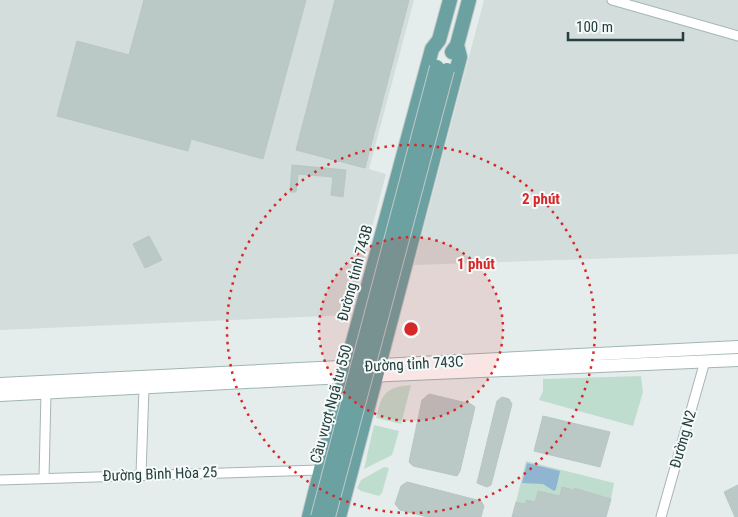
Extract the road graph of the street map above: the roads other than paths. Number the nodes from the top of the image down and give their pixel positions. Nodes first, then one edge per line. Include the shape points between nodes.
1 (450, 0) edge
2 (470, 0) edge
3 (612, 0) edge
4 (738, 36) edge
5 (439, 40) junction
6 (457, 45) junction
7 (442, 68) junction
8 (738, 347) edge
9 (705, 355) junction
10 (738, 360) edge
11 (377, 371) junction
12 (345, 372) junction
13 (0, 384) edge
14 (151, 384) junction
15 (46, 393) junction
16 (0, 395) edge
17 (320, 470) junction
18 (141, 474) junction
19 (44, 478) junction
20 (0, 480) edge
21 (309, 517) edge
22 (318, 517) edge
23 (328, 517) edge
24 (339, 517) edge
25 (661, 517) edge

1 - 5 main road, Đường tỉnh 743B
2 - 6 main road
3 - 4 street
5 - 7 main road, Đường tỉnh 743B
5 - 12 main road, Đường tỉnh 743B via 432,49
6 - 7 main road
6 - 11 main road via 460,57
7 - 22 main road, Cầu vượt Ngã tư 550, bridge
7 - 23 main road, Cầu vượt Ngã tư 550, bridge
8 - 9 main road, Đường tỉnh 743C
9 - 10 main road, Đường tỉnh 743C
9 - 11 main road, Đường tỉnh 743C
9 - 25 street, Đường N2
11 - 12 main road, Đường tỉnh 743C
11 - 24 main road
12 - 14 main road, Đường tỉnh 743C
12 - 17 main road, Đường tỉnh 743B
13 - 14 main road, Đường tỉnh 743C
14 - 15 main road, Đường tỉnh 743C
14 - 18 street
15 - 16 main road, Đường tỉnh 743C
15 - 19 street
17 - 18 street, Đường Bình Hòa 25
17 - 21 main road, Đường tỉnh 743B
18 - 19 street, Đường Bình Hòa 25
19 - 20 street, Đường Bình Hòa 25

